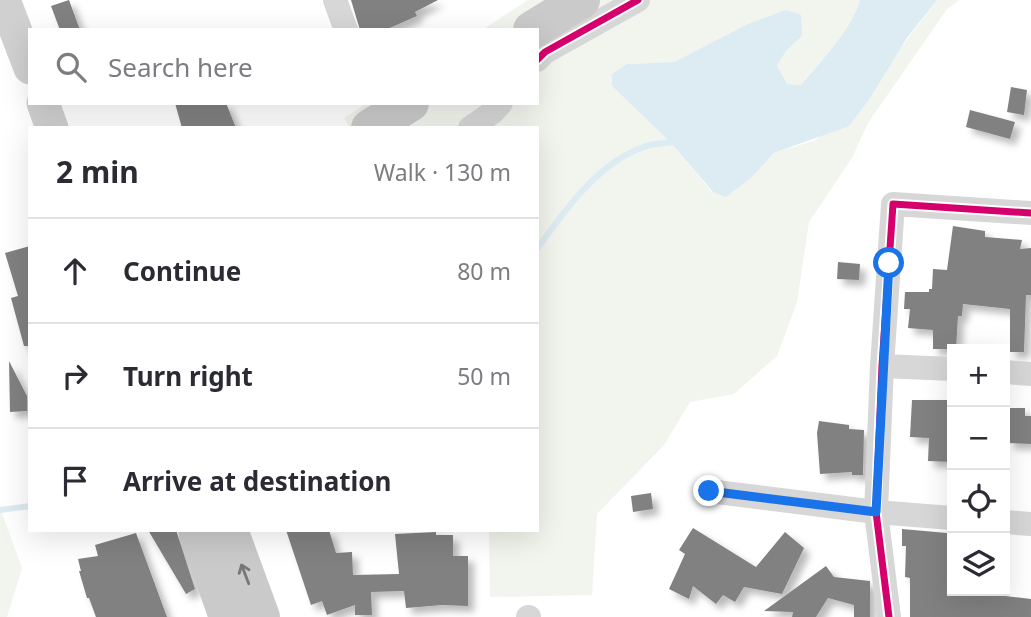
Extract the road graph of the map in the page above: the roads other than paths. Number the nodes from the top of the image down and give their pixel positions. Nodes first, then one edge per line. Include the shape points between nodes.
1 (4, 0) edge
2 (335, 0) edge
3 (581, 0) edge
4 (638, 0) edge
5 (345, 28) edge
6 (535, 28) edge
7 (539, 58) edge
8 (28, 63) edge
9 (44, 105) edge
10 (407, 105) edge
11 (498, 105) edge
12 (51, 126) edge
13 (373, 126) edge
14 (473, 126) edge
15 (1031, 213) edge
16 (882, 366) junction
17 (947, 369) edge
18 (1010, 372) edge
19 (1031, 374) edge
20 (709, 491) dead end
21 (876, 512) junction
22 (947, 518) edge
23 (1010, 522) edge
24 (1031, 524) edge
25 (198, 532) edge
26 (230, 532) edge
27 (228, 617) edge
28 (261, 617) edge
29 (889, 617) edge

1 - 8 street
2 - 5 street
3 - 6 main road
4 - 7 street
9 - 12 street
10 - 13 main road
11 - 14 street
15 - 16 street via 893,204
16 - 17 street
16 - 21 street
18 - 19 street
20 - 21 street
21 - 22 street
21 - 29 street
23 - 24 street
25 - 27 main road
28 -> 26 main road

